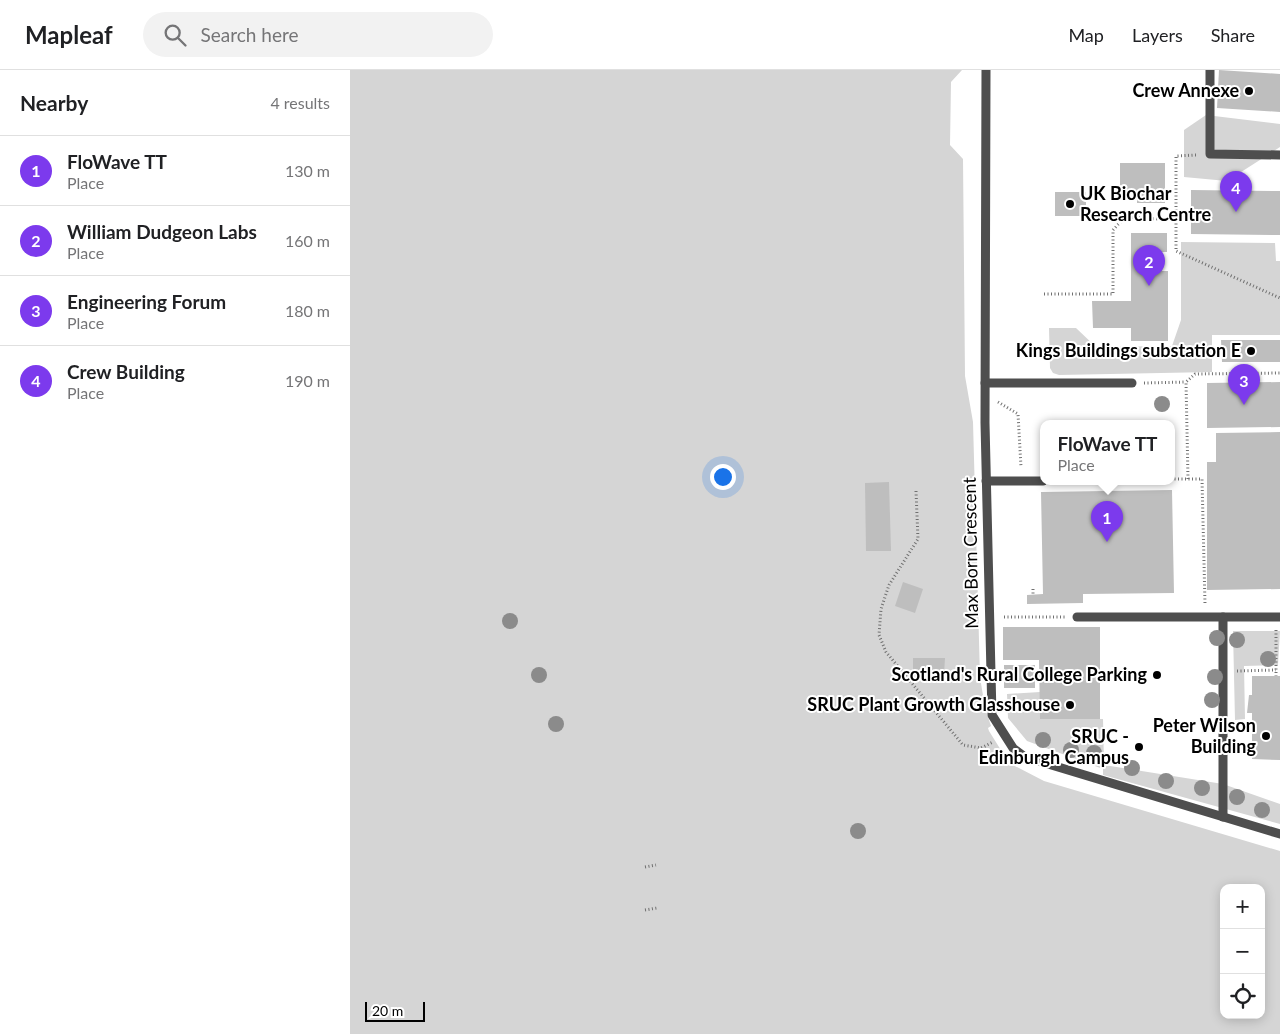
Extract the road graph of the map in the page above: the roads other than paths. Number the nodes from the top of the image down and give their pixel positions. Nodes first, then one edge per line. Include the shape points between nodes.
1 (986, 70) edge
2 (1210, 70) edge
3 (1280, 155) edge
4 (985, 383) junction
5 (1132, 383) road end
6 (1040, 480) edge
7 (986, 481) junction
8 (1077, 617) road end
9 (1222, 617) junction
10 (1280, 617) edge
11 (1222, 816) junction
12 (1280, 834) edge

1 - 4 lane, Max Born Crescent
2 - 3 lane via 1210,154
4 - 5 lane
4 - 7 lane, Max Born Crescent
6 - 7 lane
7 - 11 lane, Max Born Crescent via 992,715 1004,736 1025,757
8 - 9 lane
9 - 10 lane
9 - 11 lane
11 - 12 lane, Max Born Crescent

